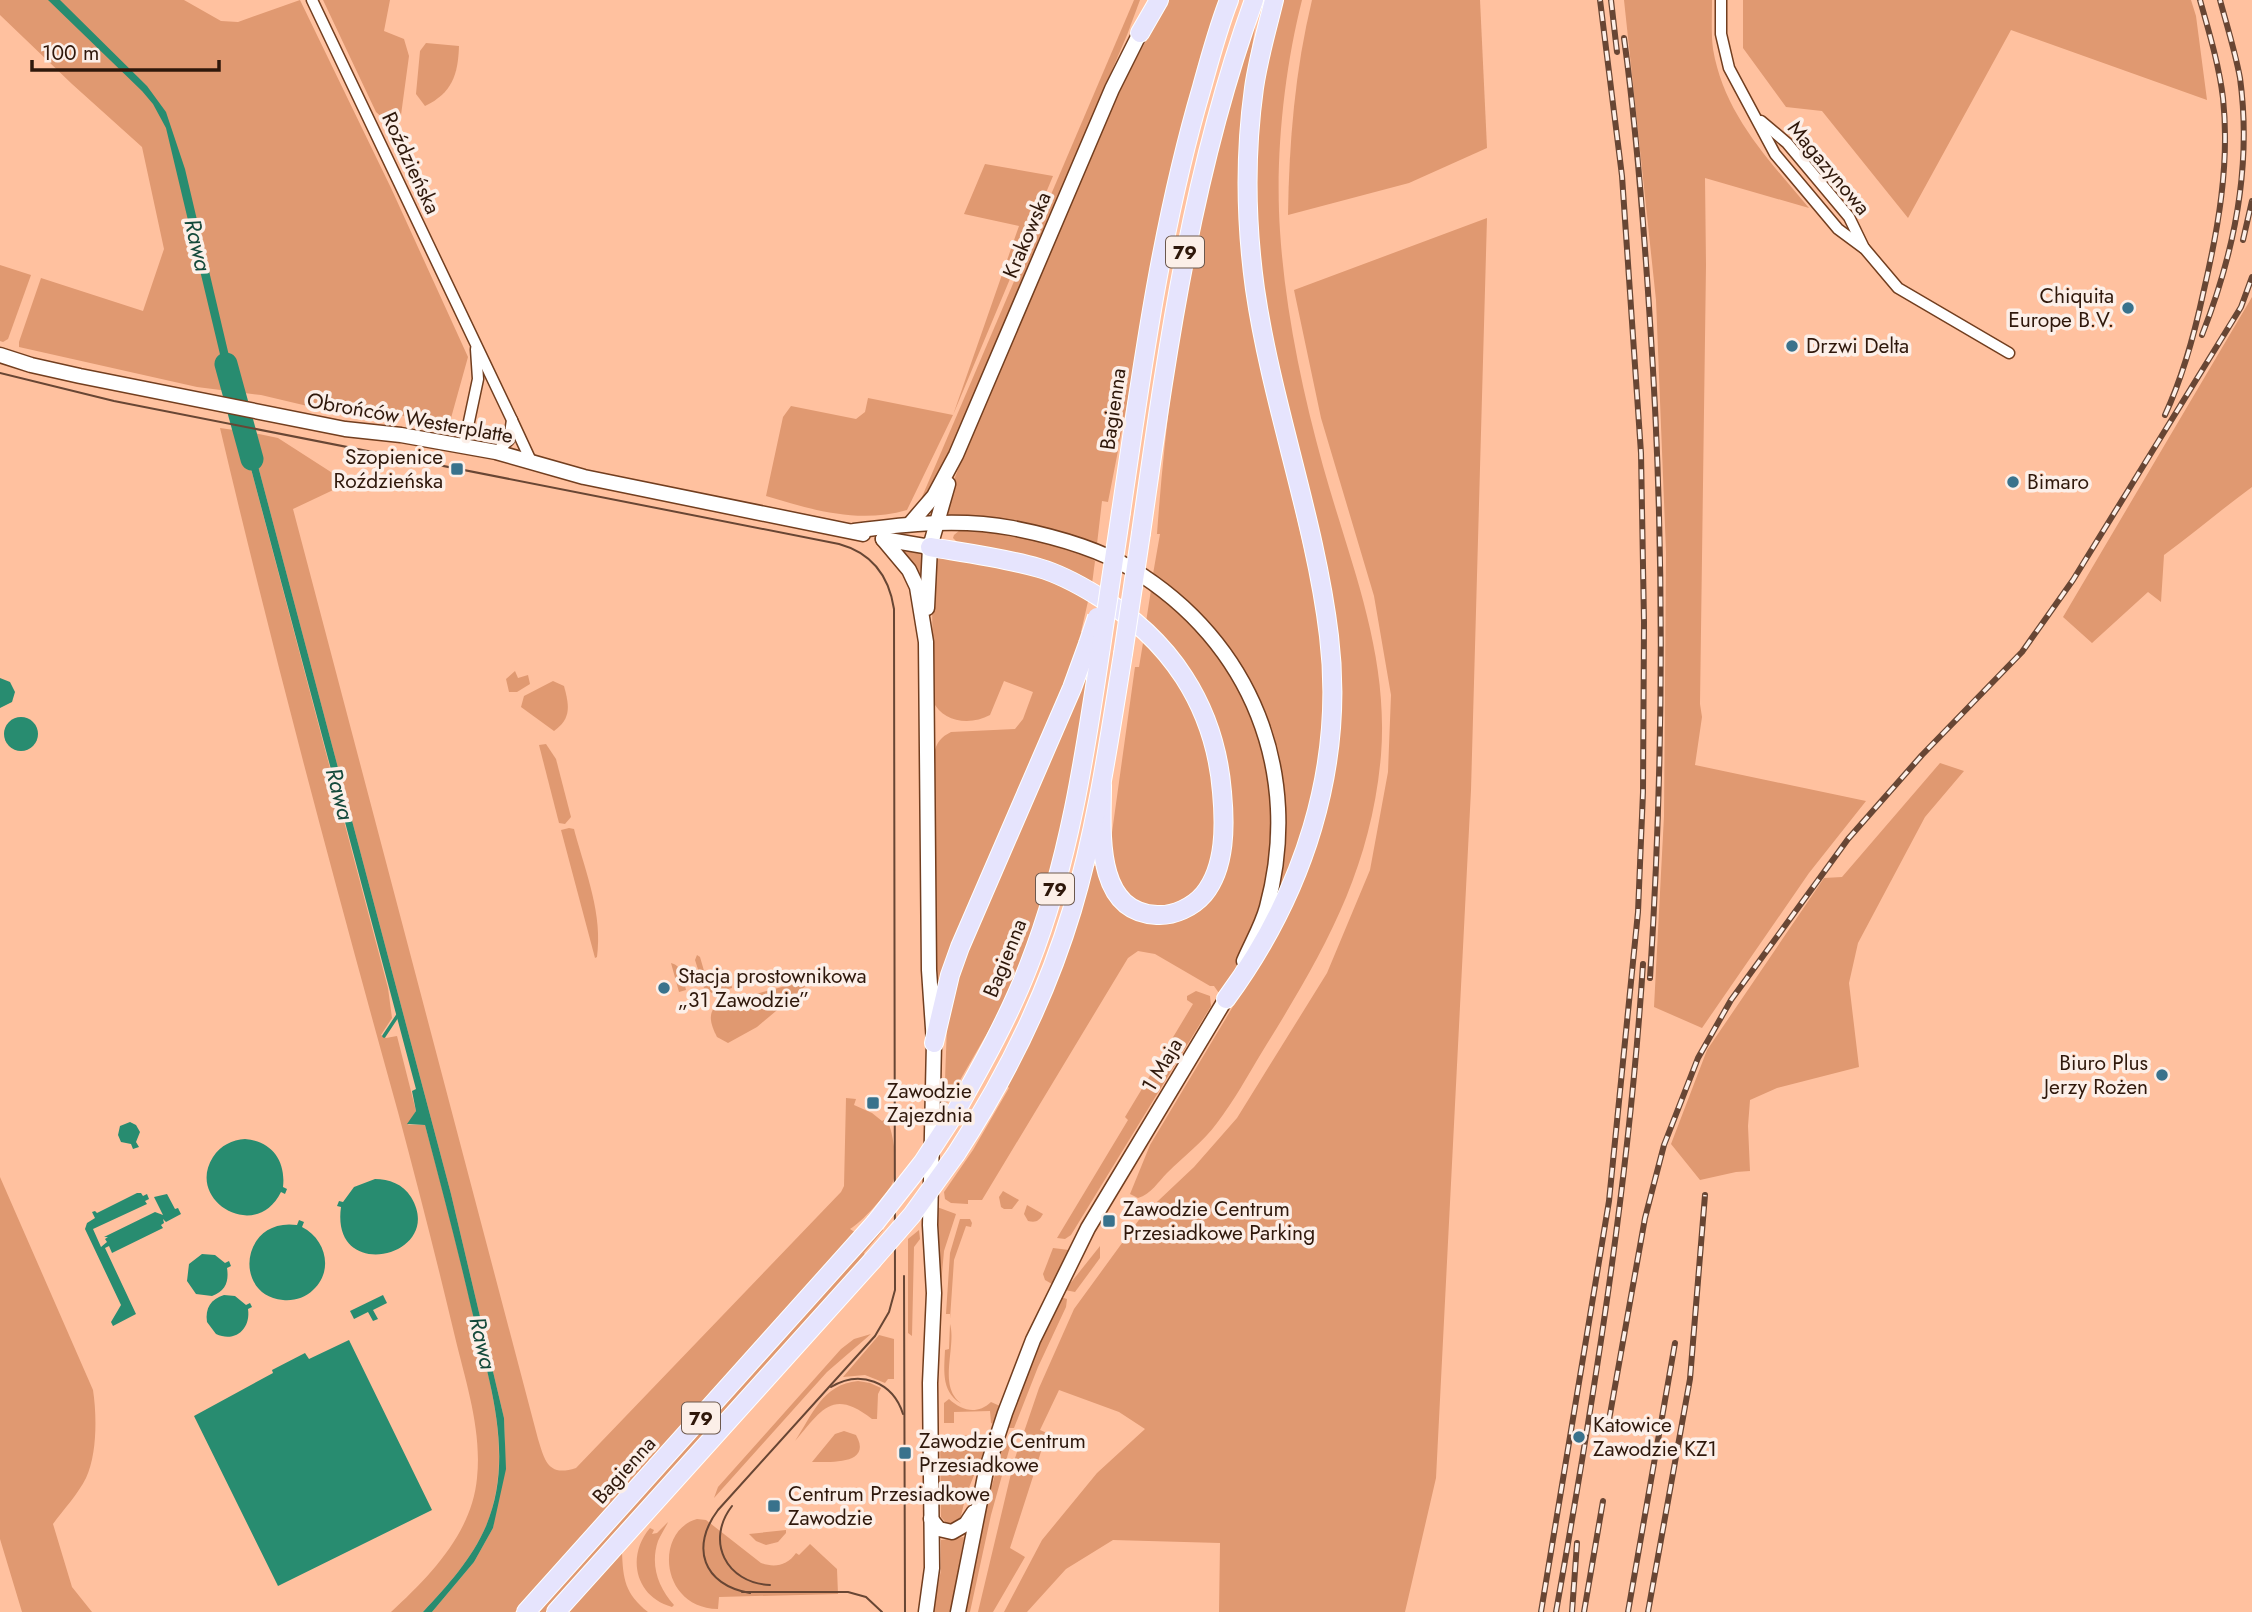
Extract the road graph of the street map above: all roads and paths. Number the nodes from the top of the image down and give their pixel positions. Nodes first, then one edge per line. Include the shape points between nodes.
1 (312, 0) edge
2 (1159, 0) edge
3 (1229, 0) edge
4 (1254, 0) edge
5 (1274, 0) edge
6 (1721, 0) edge
7 (1140, 33) joint
8 (1756, 117) junction
9 (1865, 249) junction
10 (475, 343) junction
11 (2009, 353) dead end
12 (0, 355) edge
13 (512, 420) junction
14 (464, 445) junction
15 (496, 452) junction
16 (956, 455) junction
17 (531, 461) junction
18 (937, 522) junction
19 (910, 524) junction
20 (854, 531) junction
21 (883, 539) junction
22 (930, 547) junction
23 (1121, 571) junction
24 (926, 642) junction
25 (1094, 645) junction
26 (1102, 785) junction
27 (1226, 999) junction
28 (934, 1043) junction
29 (978, 1505) junction
30 (931, 1519) junction
31 (526, 1612) edge
32 (556, 1612) edge
33 (926, 1612) edge
34 (958, 1612) edge

1 - 10 street, Roździeńska
2 - 7 main road
3 - 23 main road, Bagienna / 79, bridge via 1193,115 1169,214 1121,512
4 - 26 main road, 79, bridge via 1215,122 1192,216
5 - 27 main road via 1254,87 1249,226 1258,304 1329,636 1332,727 1321,799 1301,865 1253,962
6 - 8 street, Magazynowa via 1721,34 1729,68
7 - 16 street, Krakowska
8 - 9 street, Magazynowa via 1787,143 1849,217
8 - 9 street, Magazynowa via 1775,154 1838,229
9 - 11 street, Magazynowa via 1905,294
10 - 13 street, Roździeńska
10 - 14 street, Roździeńska via 478,379
12 - 14 street, Obrońców Westerplatte via 345,429
13 - 15 street via 509,440
13 - 17 street, Roździeńska
14 - 15 street, Obrońców Westerplatte
15 - 17 street, Obrońców Westerplatte
16 - 18 street, Krakowska
16 - 19 street, Krakowska via 934,496
17 - 20 street, Obrońców Westerplatte via 584,477
18 - 19 street, Obrońców Westerplatte
18 - 22 street, Krakowska
18 - 23 street, Obrońców Westerplatte via 1012,528 1061,540 1092,550
19 - 20 street, Obrońców Westerplatte
20 - 21 street, Obrońców Westerplatte
21 - 22 street, Obrońców Westerplatte
21 - 24 street via 917,587
22 - 24 street, Krakowska
22 - 26 main road via 1040,568 1072,580 1119,608 1155,638 1188,683 1210,730 1222,785 1222,847 1203,895 1175,914 1143,913 1128,905 1108,879 1104,864
23 - 25 main road, Bagienna, bridge
23 - 27 street, 1 Maja via 1179,603 1220,647 1254,705 1272,759 1278,806 1275,866 1266,910
24 - 28 street via 929,970
25 - 28 main road via 960,947
25 - 31 main road, Bagienna / 79, bridge via 1077,796 1048,912 1009,1013 954,1113 875,1223
26 - 32 main road, 79, bridge via 1079,886 1049,977 1016,1050 956,1154 872,1261
27 - 29 street, 1 Maja via 1088,1228 1049,1302 1004,1413
28 - 30 street
29 - 30 street via 967,1524 952,1532 939,1529
29 - 34 street, 1 Maja
30 - 33 street via 932,1568

